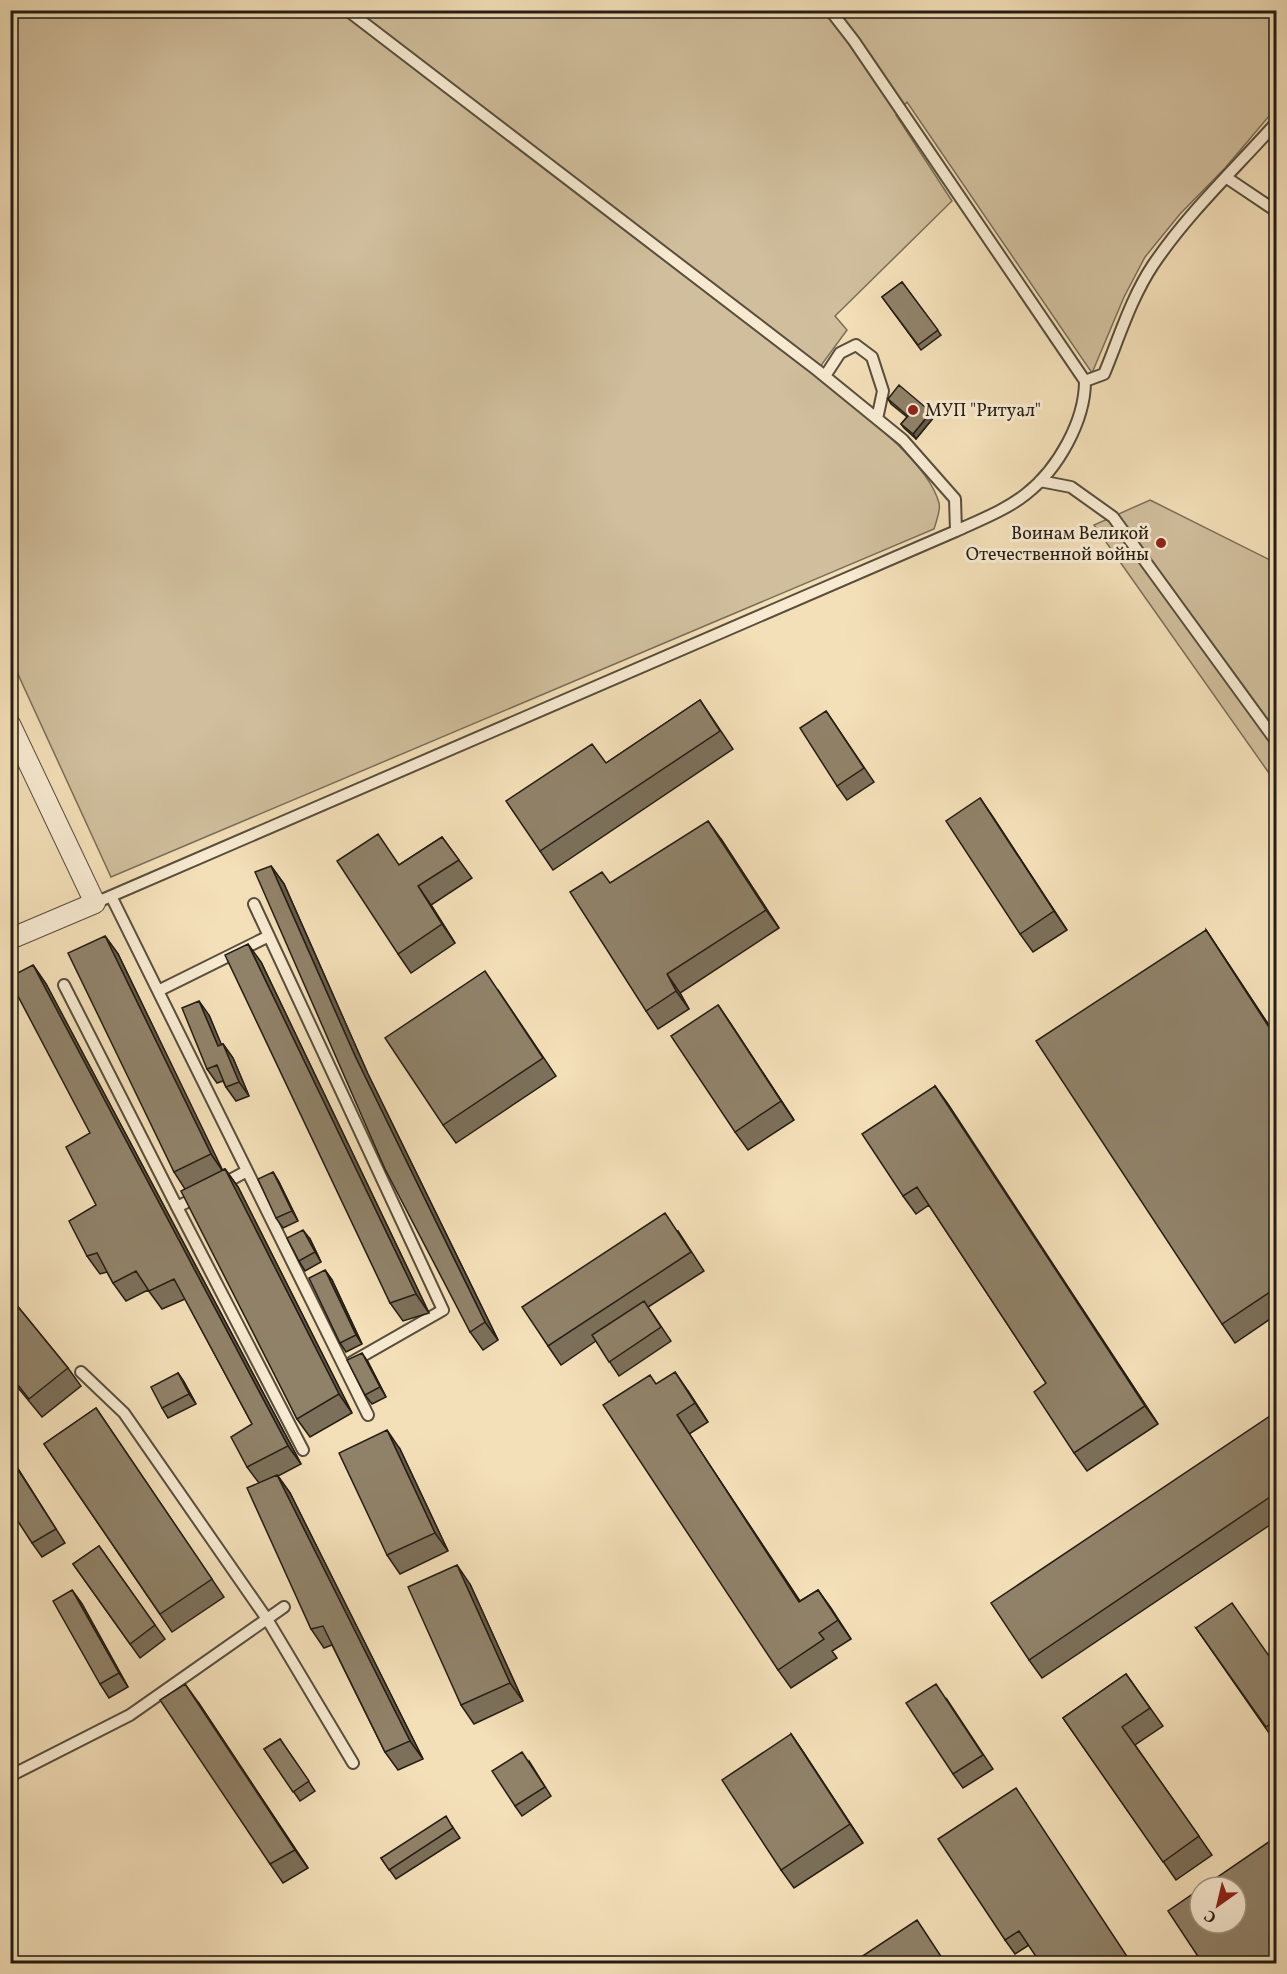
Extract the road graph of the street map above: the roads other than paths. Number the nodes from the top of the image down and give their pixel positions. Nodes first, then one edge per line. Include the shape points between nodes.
1 (347, 10) edge
2 (830, 10) edge
3 (1276, 123) edge
4 (1227, 178) junction
5 (1276, 211) edge
6 (825, 376) junction
7 (1085, 381) junction
8 (878, 419) junction
9 (1040, 481) junction
10 (956, 531) junction
11 (10, 724) edge
12 (1276, 741) edge
13 (103, 900) junction
14 (254, 904) dead end
15 (269, 936) junction
16 (10, 939) edge
17 (64, 985) dead end
18 (158, 991) junction
19 (247, 1171) junction
20 (177, 1207) junction
21 (344, 1367) junction
22 (81, 1371) dead end
23 (368, 1415) dead end
24 (303, 1450) dead end
25 (284, 1607) dead end
26 (267, 1619) junction
27 (353, 1763) dead end
28 (10, 1776) edge

1 - 6 lane
2 - 7 lane
3 - 4 lane
4 - 5 lane
4 - 7 lane via 1178,230 1152,267 1132,304 1104,374
6 - 8 lane
6 - 8 lane via 840,353 856,345 872,357 883,391
7 - 9 lane via 1085,399 1072,436
8 - 10 lane via 903,440 955,499
9 - 10 lane via 994,514
9 - 12 lane via 1071,487 1113,517
10 - 13 lane
11 - 13 street
13 - 16 street
13 - 18 lane
14 - 15 lane
15 - 18 lane
15 - 21 lane via 443,1310
17 - 20 lane
18 - 19 lane
19 - 20 lane
19 - 21 lane
20 - 24 lane
21 - 23 lane
22 - 26 lane via 124,1413
25 - 26 lane
26 - 27 lane
26 - 28 lane via 130,1715

